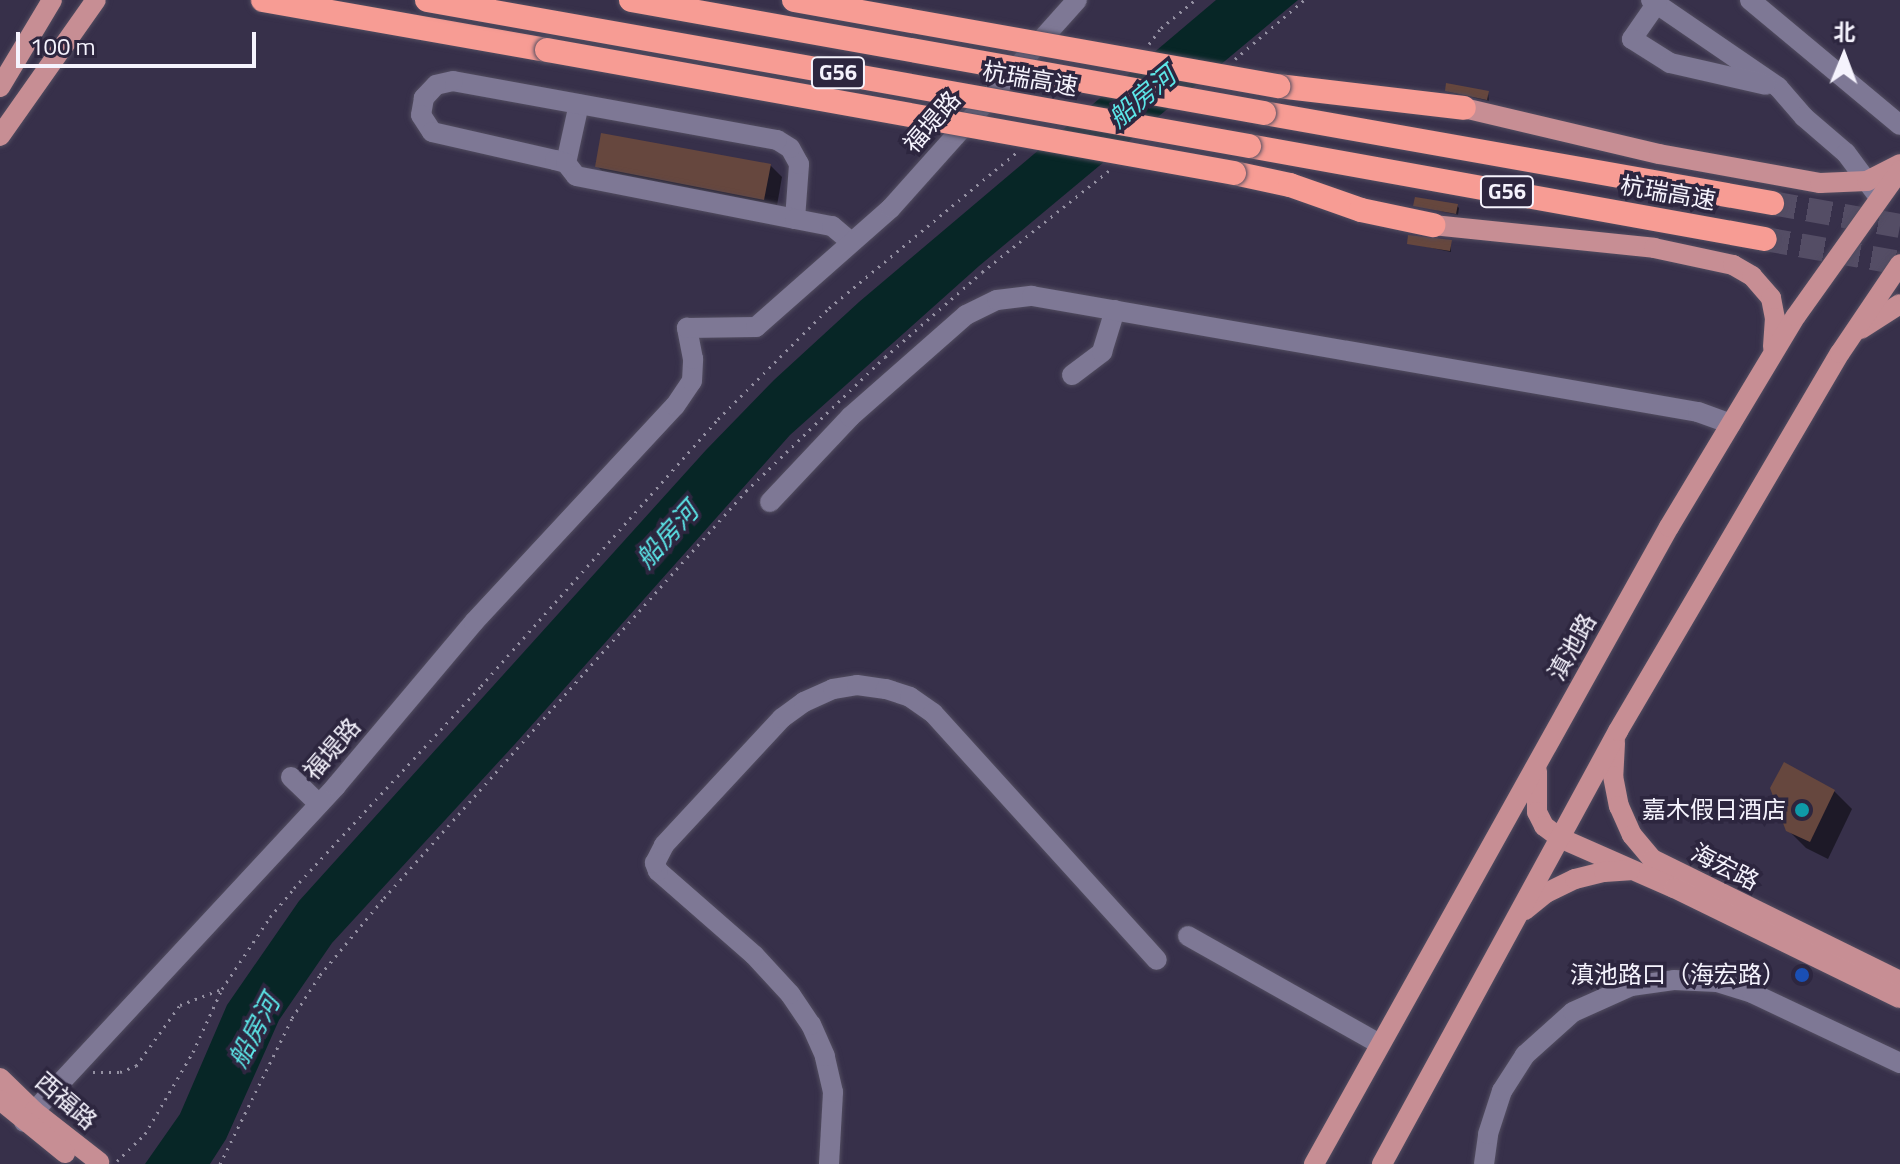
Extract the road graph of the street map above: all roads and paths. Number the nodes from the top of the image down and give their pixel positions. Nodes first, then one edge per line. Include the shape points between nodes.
1 (52, 0) edge
2 (96, 0) edge
3 (263, 0) edge
4 (427, 0) edge
5 (631, 0) edge
6 (794, 0) edge
7 (1077, 0) edge
8 (1195, 0) edge
9 (1304, 0) edge
10 (1750, 0) edge
11 (1654, 2) edge
12 (1139, 53) dead end
13 (1231, 62) dead end
14 (0, 87) edge
15 (1778, 87) junction
16 (579, 104) junction
17 (1464, 108) joint
18 (1900, 125) edge
19 (0, 136) edge
20 (1019, 151) dead end
21 (566, 163) junction
22 (1117, 164) dead end
23 (1900, 164) edge
24 (1900, 170) edge
25 (1867, 181) junction
26 (1880, 198) junction
27 (1772, 203) tunnel mouth
28 (795, 219) junction
29 (1433, 225) joint
30 (1765, 239) tunnel mouth
31 (851, 242) junction
32 (1900, 264) edge
33 (1900, 304) edge
34 (1115, 310) junction
35 (1840, 353) junction
36 (1771, 356) junction
37 (1072, 375) dead end
38 (1731, 424) junction
39 (770, 502) dead end
40 (1618, 731) junction
41 (1541, 755) junction
42 (291, 777) dead end
43 (319, 804) junction
44 (1560, 838) junction
45 (1635, 870) junction
46 (1512, 925) junction
47 (1188, 936) dead end
48 (1157, 960) dead end
49 (1900, 981) edge
50 (222, 989) junction
51 (1900, 998) edge
52 (1380, 1044) junction
53 (1900, 1063) edge
54 (75, 1066) junction
55 (0, 1078) edge
56 (0, 1100) edge
57 (29, 1117) junction
58 (98, 1164) edge
59 (220, 1164) edge
60 (829, 1164) edge
61 (1314, 1164) edge
62 (1382, 1164) edge
63 (1484, 1164) edge

1 - 14 main road
2 - 19 main road
3 - 29 highway, bridge via 1234,173
4 - 30 highway, 杭瑞高速 / G56, bridge
5 - 27 highway, 杭瑞高速 / G56, bridge
6 - 17 highway, bridge via 1278,86
7 - 31 street, 福堤路 via 891,208
8 - 12 path
9 - 13 path
10 - 18 street
11 - 15 street
11 - 15 street via 1632,39 1670,63
15 - 25 street via 1846,153
16 - 21 street
16 - 21 street via 453,81 436,85 424,98 421,115 432,132
16 - 28 street via 777,140 790,148 799,164
17 - 25 main road via 1702,162 1820,183
20 - 50 path via 839,299 718,419 294,888
21 - 28 street via 576,176
22 - 59 path via 917,329 746,491 320,975 292,1018
23 - 25 main road
24 - 26 main road, 滇池路
25 - 26 street
26 - 36 main road, 滇池路
28 - 31 street via 832,226
29 - 36 main road via 1642,246 1733,265 1752,276 1771,298 1776,325
31 - 43 street, 福堤路 via 756,327 687,328 692,381 675,406 474,622
32 - 35 main road
33 - 35 main road via 1864,326
34 - 37 street via 1102,352
34 - 38 street via 1698,412
34 - 39 street via 1032,296 997,300 966,315 850,417
35 - 40 main road
36 - 38 main road, 滇池路
38 - 41 main road, 滇池路
40 - 44 main road
40 - 49 main road, 海宏路 via 1615,791 1624,821 1652,859
41 - 44 main road via 1537,812 1544,826
41 - 52 main road, 滇池路
42 - 43 street
43 - 54 street, 福堤路
44 - 45 main road, 海宏路
44 - 46 main road
45 - 46 main road via 1589,874 1560,885
45 - 51 main road, 海宏路
46 - 62 main road
47 - 52 street
48 - 60 street via 933,713 910,697 857,685 804,702 782,718 685,822 655,863 754,955 811,1025 833,1092
50 - 54 path via 180,1005 136,1066 107,1073
50 - 58 path via 145,1134 130,1153
52 - 61 main road, 滇池路
53 - 63 street via 1752,993 1717,982 1631,986 1573,1012 1525,1055 1502,1091
54 - 57 street, 福堤路
55 - 57 main road, 西福路
56 - 57 main road, 西福路
57 - 58 main road, 西福路

